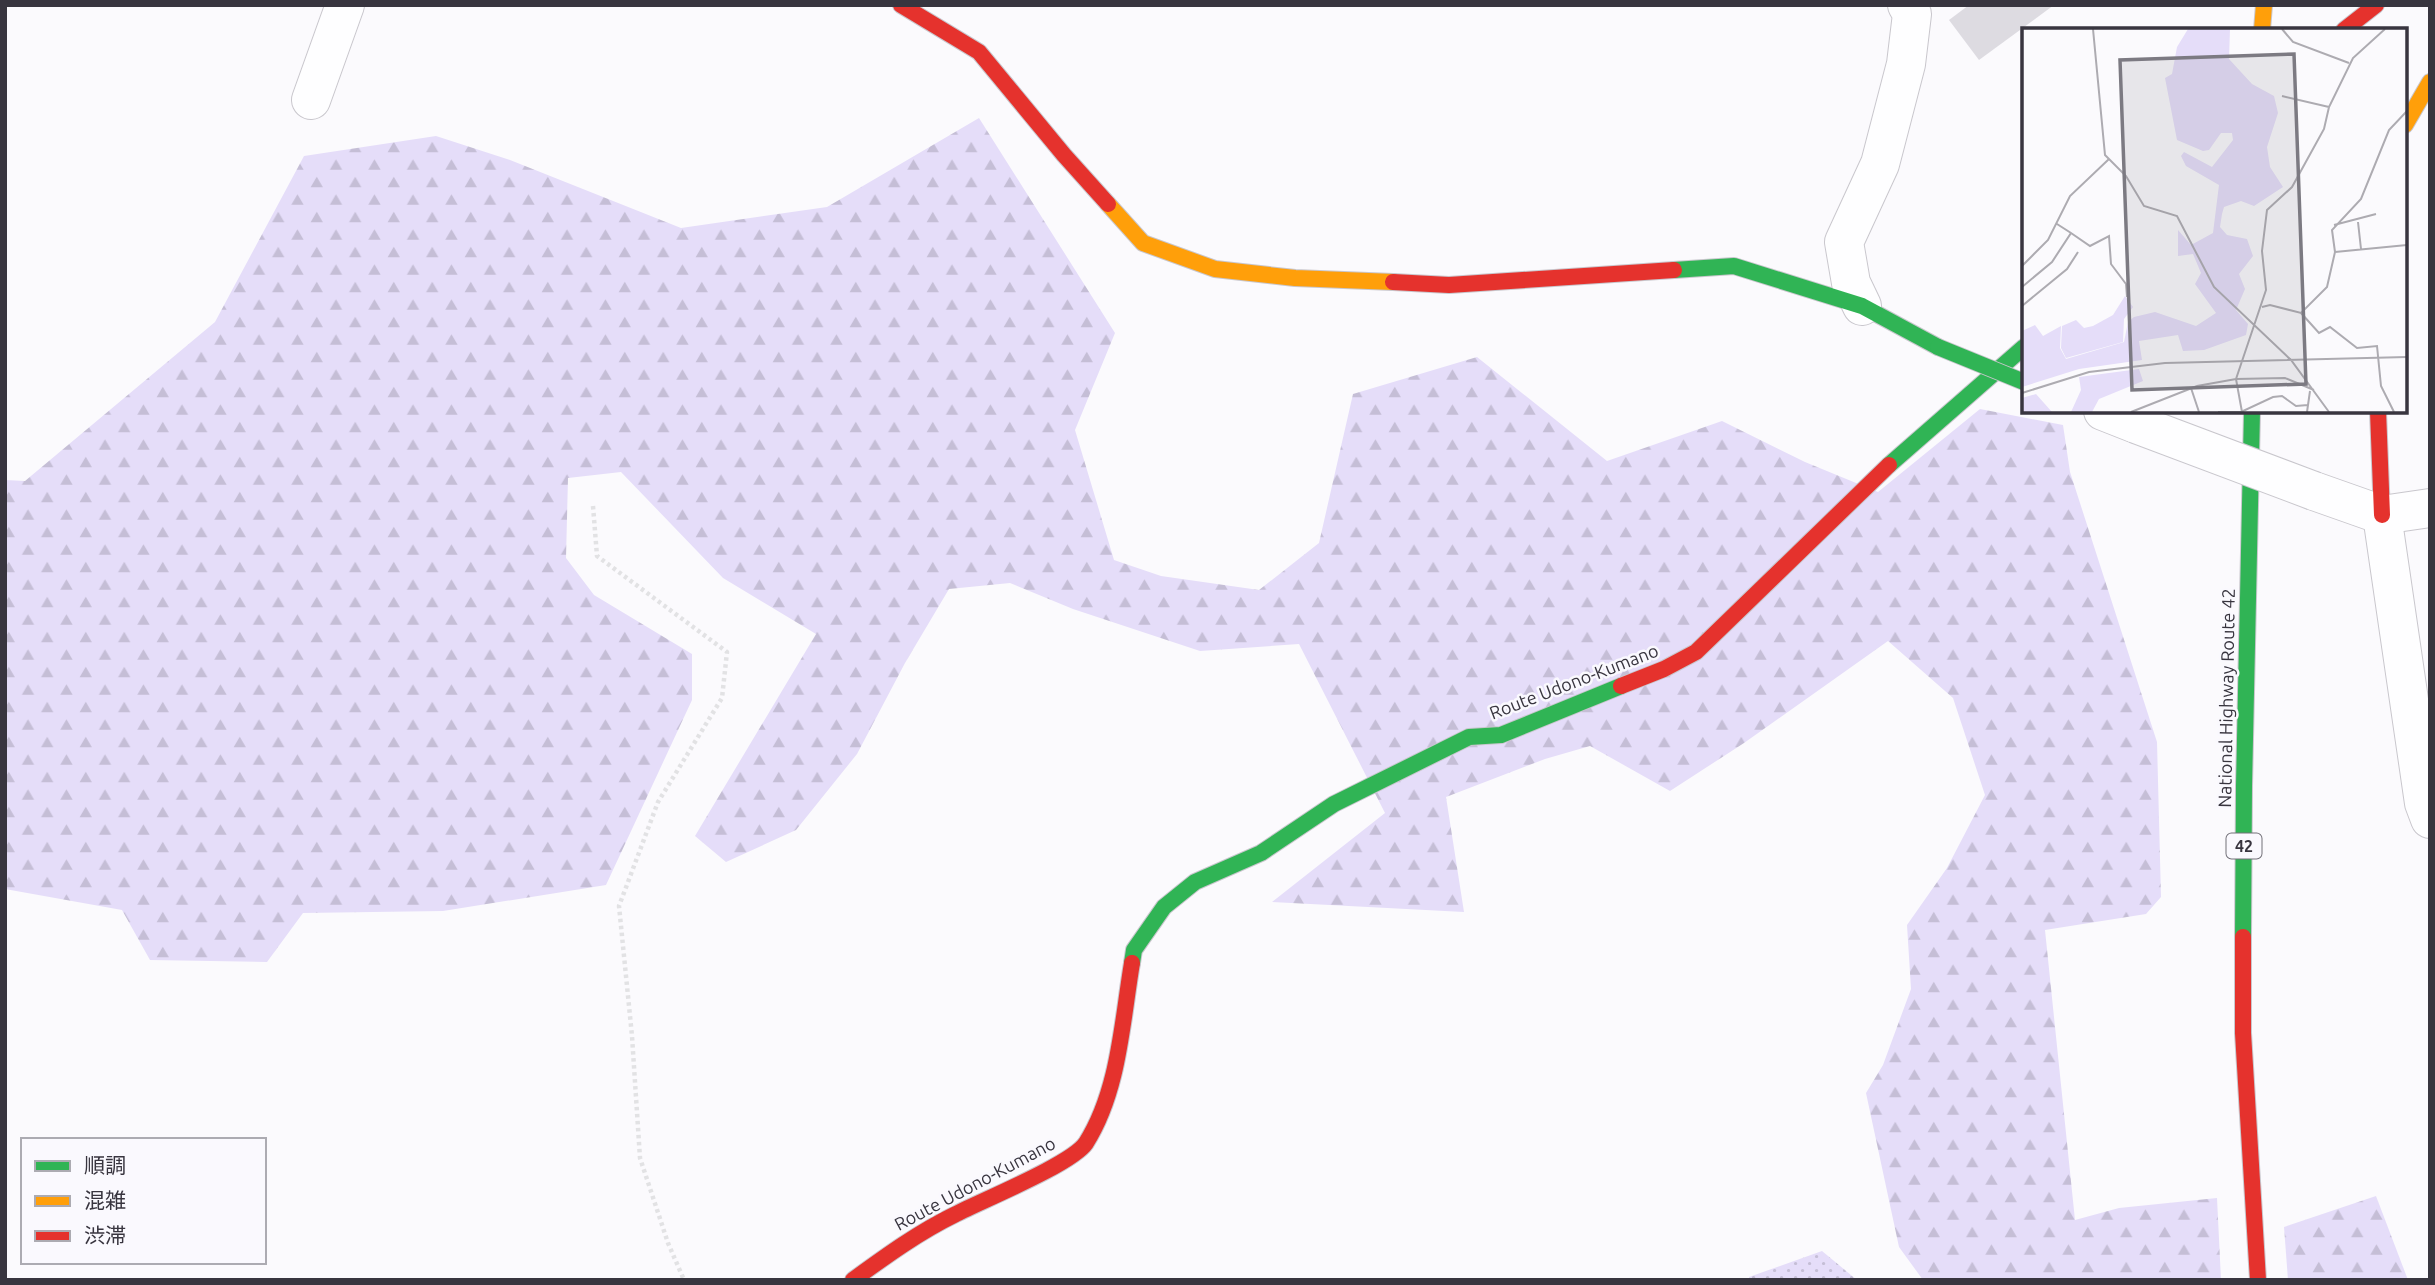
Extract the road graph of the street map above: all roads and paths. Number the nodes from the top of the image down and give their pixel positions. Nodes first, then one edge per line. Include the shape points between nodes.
1 (345, 5) edge
2 (901, 5) edge
3 (2263, 5) edge
4 (2376, 5) edge
5 (1915, 8) edge
6 (2262, 28) edge
7 (2347, 28) edge
8 (2430, 82) edge
9 (311, 100) dead end
10 (2407, 122) edge
11 (1862, 306) junction
12 (2022, 349) edge
13 (2022, 381) edge
14 (2252, 413) edge
15 (2378, 413) edge
16 (2120, 417) edge
17 (593, 506) dead end
18 (2430, 508) edge
19 (2382, 515) junction
20 (2430, 819) edge
21 (684, 1280) edge
22 (853, 1280) edge
23 (2258, 1280) edge

1 - 9 street
2 - 11 main road via 979,52 1143,243 1215,269 1294,278 1449,285 1734,266
3 - 6 main road
4 - 7 main road
5 - 11 street via 1880,164 1844,242 1851,283
8 - 10 main road
11 - 13 main road, bridge via 1938,347
12 - 22 main road, Route Udono-Kumano via 1864,486 1696,652 1501,735 1469,737 1334,804 1261,853 1195,883 1164,907 1134,950 1110,1092 1085,1145 1051,1168 907,1241
14 - 23 main road, National Highway Route 42 / 42 via 2243,1033
15 - 19 main road
16 - 19 street, bridge
17 - 21 path via 597,556 727,652 722,698 658,802 619,906 640,1158
18 - 19 street
19 - 20 street

